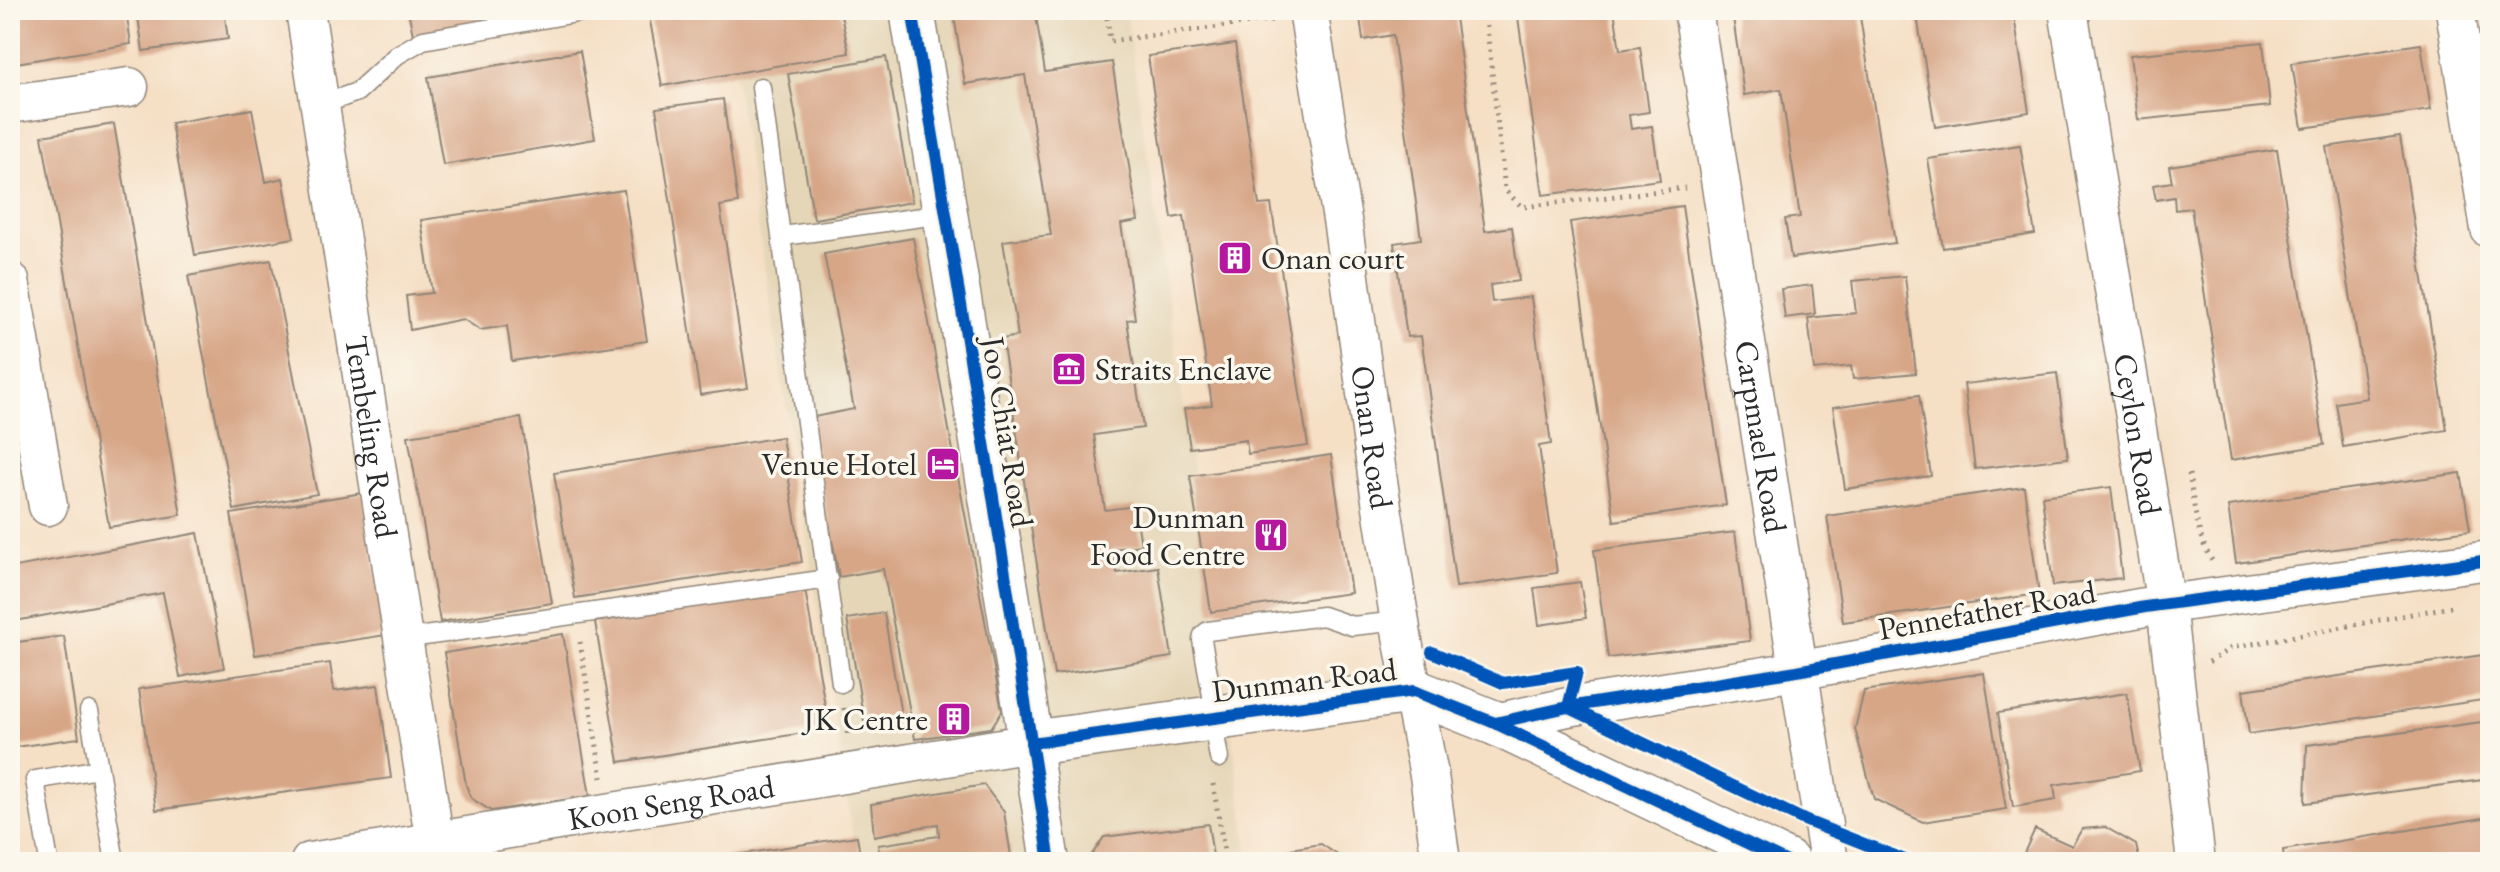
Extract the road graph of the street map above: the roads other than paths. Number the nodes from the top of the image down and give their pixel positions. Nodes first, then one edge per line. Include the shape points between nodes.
1 (305, 10) edge
2 (912, 10) edge
3 (1693, 10) edge
4 (2068, 10) edge
5 (2455, 10) edge
6 (582, 12) dead end
7 (1297, 14) edge
8 (129, 87) dead end
9 (761, 87) dead end
10 (10, 104) edge
11 (321, 105) junction
12 (944, 214) junction
13 (2490, 229) edge
14 (783, 236) junction
15 (10, 281) edge
16 (48, 506) dead end
17 (2490, 560) edge
18 (828, 579) junction
19 (2166, 605) junction
20 (1400, 621) junction
21 (403, 639) junction
22 (1797, 671) junction
23 (841, 683) road end
24 (1414, 691) junction
25 (89, 711) dead end
26 (1495, 723) junction
27 (1215, 742) junction
28 (1031, 743) junction
29 (99, 769) junction
30 (436, 852) edge
31 (49, 862) edge
32 (115, 862) edge
33 (310, 862) edge
34 (1050, 862) edge
35 (1441, 862) edge
36 (1787, 862) edge
37 (1829, 862) edge
38 (2196, 862) edge

1 - 11 street, Tembeling Road
2 - 12 street, Joo Chiat Road
3 - 22 street, Carpmael Road
4 - 19 street, Ceylon Road
5 - 13 street
6 - 11 lane via 423,40 397,55 357,92
7 - 20 street, Onan Road via 1343,226
8 - 10 street
9 - 14 lane
11 - 21 street, Tembeling Road
12 - 14 lane
12 - 28 street, Joo Chiat Road
14 - 18 lane
15 - 16 street
17 - 19 street, Pennefather Road
18 - 21 lane
18 - 23 lane
19 - 22 street, Pennefather Road
19 - 38 street, Ceylon Road
20 - 24 street, Onan Road
20 - 27 lane via 1352,626 1323,616 1208,631 1202,640
21 - 30 street, Tembeling Road
22 - 26 street, Pennefather Road
22 - 37 street, Carpmael Road
24 - 26 street, Dunman Road
24 - 27 street, Dunman Road
24 - 35 street, Onan Road
25 - 29 lane
26 - 36 street, Dunman Road
27 - 28 street, Dunman Road
28 - 30 street, Koon Seng Road
28 - 34 street, Joo Chiat Road
29 - 31 lane via 35,780
29 - 32 lane
30 - 33 street, Koon Seng Road

